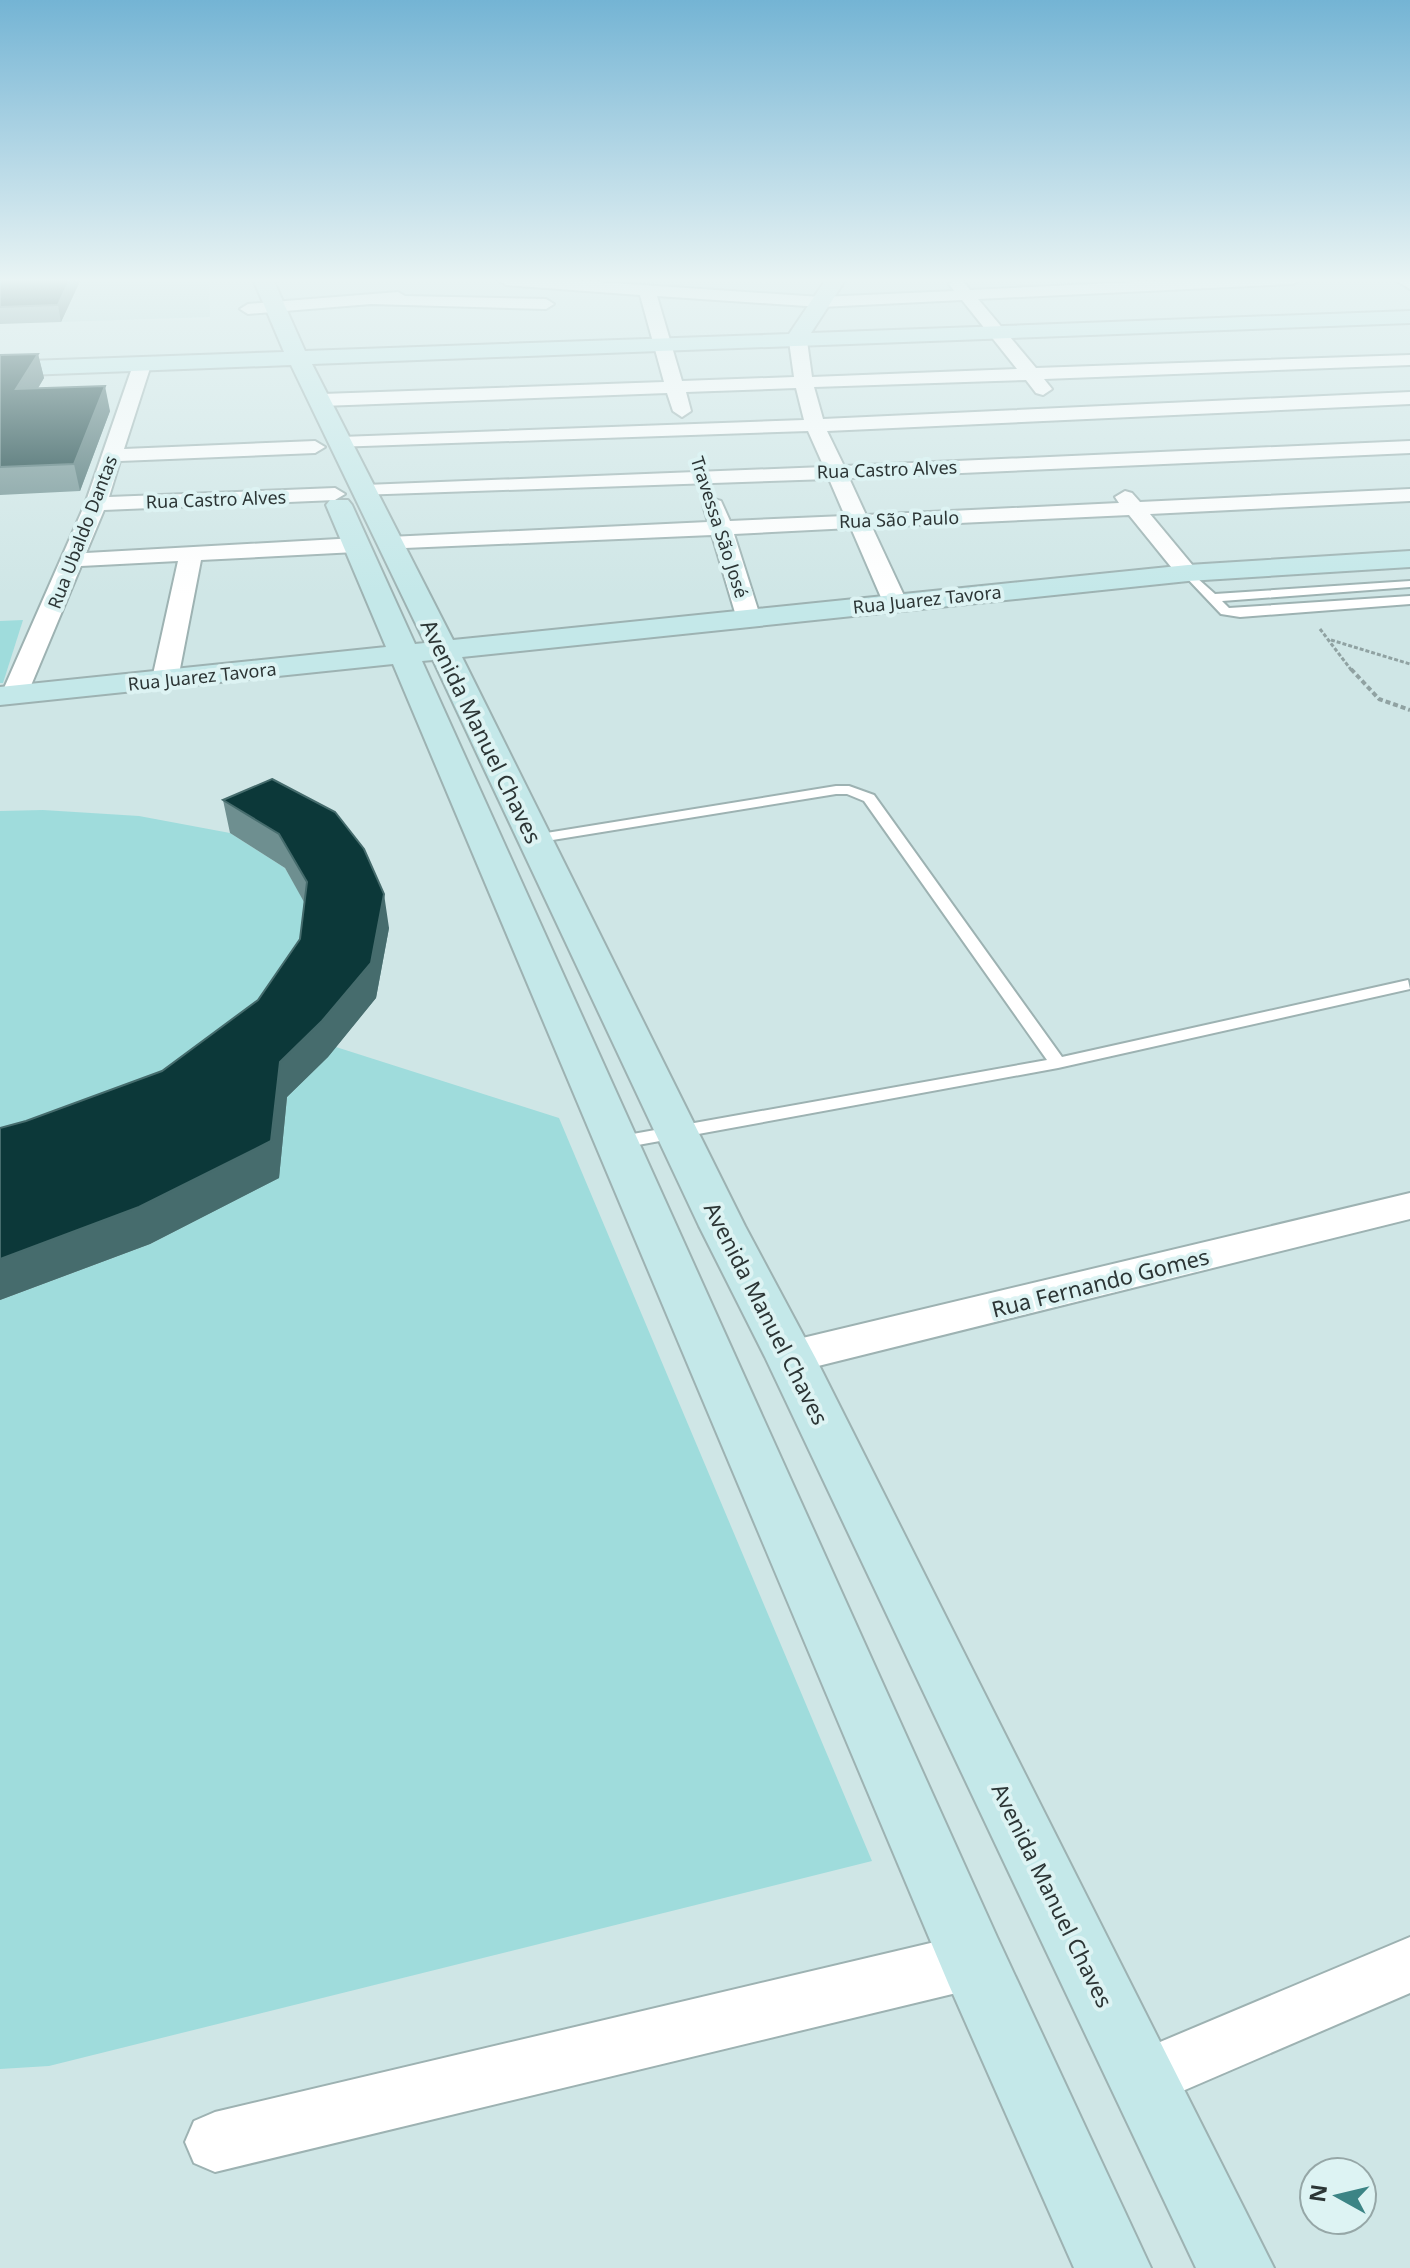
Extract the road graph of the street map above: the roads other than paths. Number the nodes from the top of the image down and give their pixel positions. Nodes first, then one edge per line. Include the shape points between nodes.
1 (804, 384) edge
2 (136, 385) edge
3 (308, 385) edge
4 (673, 385) edge
5 (777, 385) edge
6 (1039, 385) edge
7 (674, 388) junction
8 (1410, 398) edge
9 (322, 400) junction
10 (1065, 416) junction
11 (303, 422) dead end
12 (815, 425) junction
13 (687, 429) junction
14 (341, 443) junction
15 (315, 447) junction
16 (1410, 447) edge
17 (113, 455) junction
18 (1101, 462) junction
19 (836, 471) junction
20 (704, 476) junction
21 (365, 491) junction
22 (335, 494) junction
23 (1410, 495) edge
24 (96, 504) junction
25 (1135, 510) junction
26 (859, 521) junction
27 (721, 528) junction
28 (389, 544) junction
29 (356, 545) junction
30 (191, 554) junction
31 (1410, 559) edge
32 (73, 560) junction
33 (1188, 573) junction
34 (1410, 584) edge
35 (1213, 598) junction
36 (1410, 600) edge
37 (895, 602) junction
38 (748, 616) junction
39 (424, 654) junction
40 (165, 679) junction
41 (7, 696) edge
42 (534, 839) junction
43 (1408, 985) dead end
44 (1058, 1063) junction
45 (678, 1131) junction
46 (616, 1143) junction
47 (1410, 1206) edge
48 (790, 1357) junction
49 (973, 1961) junction
50 (1410, 1965) edge
51 (1143, 2079) junction
52 (215, 2142) dead end
53 (1113, 2268) edge
54 (1236, 2268) edge

1 - 12 street
2 - 17 street, Rua Ubaldo Dantas
3 - 9 main road, Avenida Manuel Chaves
4 - 7 street, Travessa São José
5 - 7 street
6 - 10 street
7 - 9 street
7 - 13 street, Travessa São José
8 - 10 street
9 - 14 main road, Avenida Manuel Chaves
10 - 12 street
10 - 18 street
11 - 15 main road, Avenida Manuel Chaves
12 - 13 street
12 - 19 street
13 - 14 street
13 - 20 street, Travessa São José
14 - 21 main road, Avenida Manuel Chaves
15 - 17 street
15 - 22 main road, Avenida Manuel Chaves
16 - 18 street, Rua Castro Alves
17 - 24 street, Rua Ubaldo Dantas
18 - 19 street, Rua Castro Alves
18 - 25 street
19 - 20 street, Rua Castro Alves
19 - 26 street
20 - 21 street, Rua Castro Alves
20 - 27 street, Travessa São José
21 - 28 main road, Avenida Manuel Chaves
22 - 24 street, Rua Castro Alves
22 - 29 main road, Avenida Manuel Chaves
23 - 25 street, Rua São Paulo
24 - 32 street, Rua Ubaldo Dantas
25 - 26 street, Rua São Paulo
25 - 33 street
26 - 27 street, Rua São Paulo
26 - 37 street
27 - 28 street, Rua São Paulo
27 - 38 street, Travessa São José
28 - 39 main road, Avenida Manuel Chaves
29 - 30 street
29 - 39 main road, Avenida Manuel Chaves
30 - 32 street
30 - 40 street
31 - 33 main road, Rua Juarez Tavora
32 - 41 street, Rua Ubaldo Dantas
33 - 35 lane
33 - 37 main road, Rua Juarez Tavora
34 - 35 lane
35 - 36 lane via 1225,611 1240,613
37 - 38 main road, Rua Juarez Tavora
38 - 39 main road, Rua Juarez Tavora
39 - 40 main road, Rua Juarez Tavora
39 - 42 main road, Avenida Manuel Chaves
39 - 46 main road, Avenida Manuel Chaves
40 - 41 main road, Rua Juarez Tavora
42 - 44 lane via 836,790 859,792 869,798
42 - 45 main road, Avenida Manuel Chaves
43 - 44 lane
44 - 45 lane
45 - 46 lane
45 - 48 main road, Avenida Manuel Chaves
46 - 49 main road, Avenida Manuel Chaves
47 - 48 street, Rua Fernando Gomes
48 - 51 main road, Avenida Manuel Chaves
49 - 52 street
49 - 53 main road, Avenida Manuel Chaves
50 - 51 street
51 - 54 main road, Avenida Manuel Chaves

